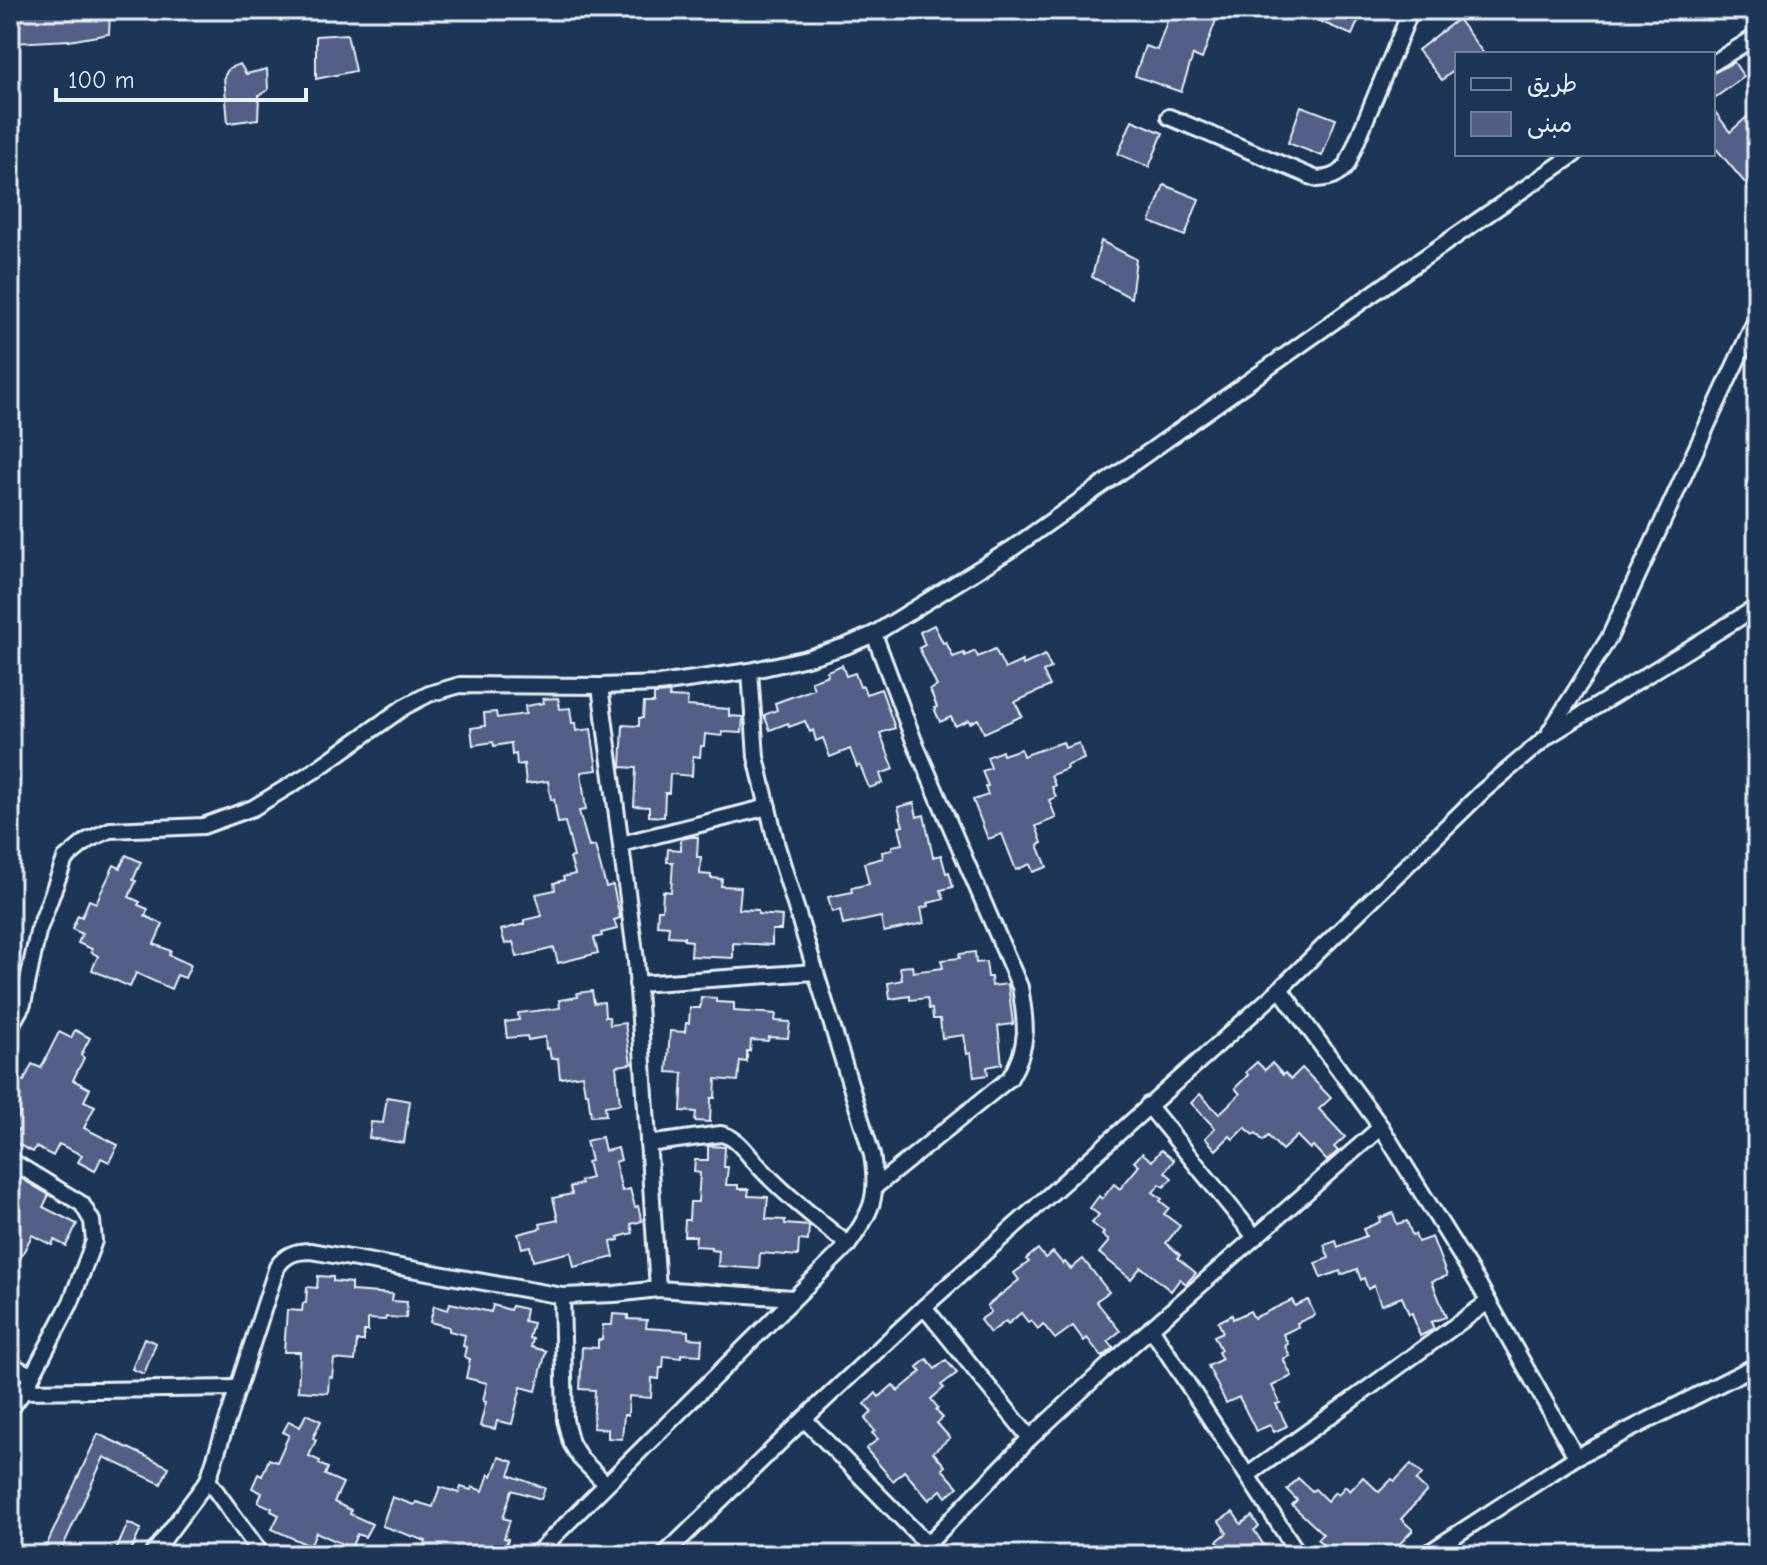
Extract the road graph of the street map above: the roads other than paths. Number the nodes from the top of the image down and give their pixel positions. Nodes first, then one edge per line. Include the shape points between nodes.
1 (1411, 10) edge
2 (1757, 36) edge
3 (1715, 62) edge
4 (1169, 117) dead end
5 (1572, 156) edge
6 (1757, 317) edge
7 (1757, 607) edge
8 (874, 634) junction
9 (750, 671) junction
10 (600, 686) junction
11 (1548, 736) junction
12 (768, 807) junction
13 (621, 844) junction
14 (815, 972) junction
15 (637, 984) junction
16 (1280, 989) junction
17 (10, 1027) edge
18 (1148, 1105) junction
19 (1381, 1127) junction
20 (648, 1144) junction
21 (10, 1160) edge
22 (875, 1187) junction
23 (1255, 1237) junction
24 (848, 1245) junction
25 (658, 1289) junction
26 (562, 1296) junction
27 (793, 1298) junction
28 (1488, 1302) junction
29 (924, 1307) junction
30 (1151, 1328) junction
31 (10, 1364) edge
32 (1757, 1365) edge
33 (32, 1376) junction
34 (238, 1388) junction
35 (24, 1391) junction
36 (10, 1409) edge
37 (804, 1419) junction
38 (1030, 1438) junction
39 (1576, 1457) junction
40 (1248, 1475) junction
41 (208, 1480) junction
42 (606, 1484) junction
43 (922, 1550) edge
44 (152, 1555) edge
45 (262, 1555) edge
46 (535, 1555) edge
47 (664, 1555) edge
48 (1299, 1555) edge
49 (1425, 1555) edge

1 - 4 street via 1347,165 1330,178 1317,179
2 - 3 street
5 - 8 street via 1013,548
6 - 11 street via 1609,638
7 - 11 street
8 - 9 street
8 - 22 street via 1020,987 1026,1021 1025,1046 1010,1078
9 - 10 street
9 - 12 street via 756,757
10 - 13 street
10 - 17 street via 460,685 429,694 253,808 203,826 110,830 88,840 65,859 38,932 23,1004
11 - 16 street via 1483,791
12 - 13 street
12 - 14 street
13 - 15 street
14 - 15 street
14 - 22 street via 872,1155
15 - 20 street
16 - 18 street
16 - 19 street
18 - 23 street
18 - 29 street
19 - 23 street
19 - 28 street
20 - 24 street via 727,1135 772,1183
20 - 25 street
21 - 33 street via 82,1204 92,1221 94,1241 71,1302
22 - 24 street via 872,1208
23 - 30 street
24 - 27 street
25 - 26 street
25 - 27 street
26 - 34 street via 311,1251 293,1253 277,1267
26 - 42 street via 565,1420 580,1458
27 - 42 street
28 - 39 street
28 - 40 street
29 - 37 street
29 - 38 street
30 - 38 street
30 - 40 street
31 - 33 street
32 - 39 street
33 - 35 street
34 - 35 street
34 - 41 street
35 - 36 street
37 - 43 street
37 - 47 street
38 - 43 street
39 - 49 street
40 - 48 street
41 - 44 street
41 - 45 street
42 - 46 street

